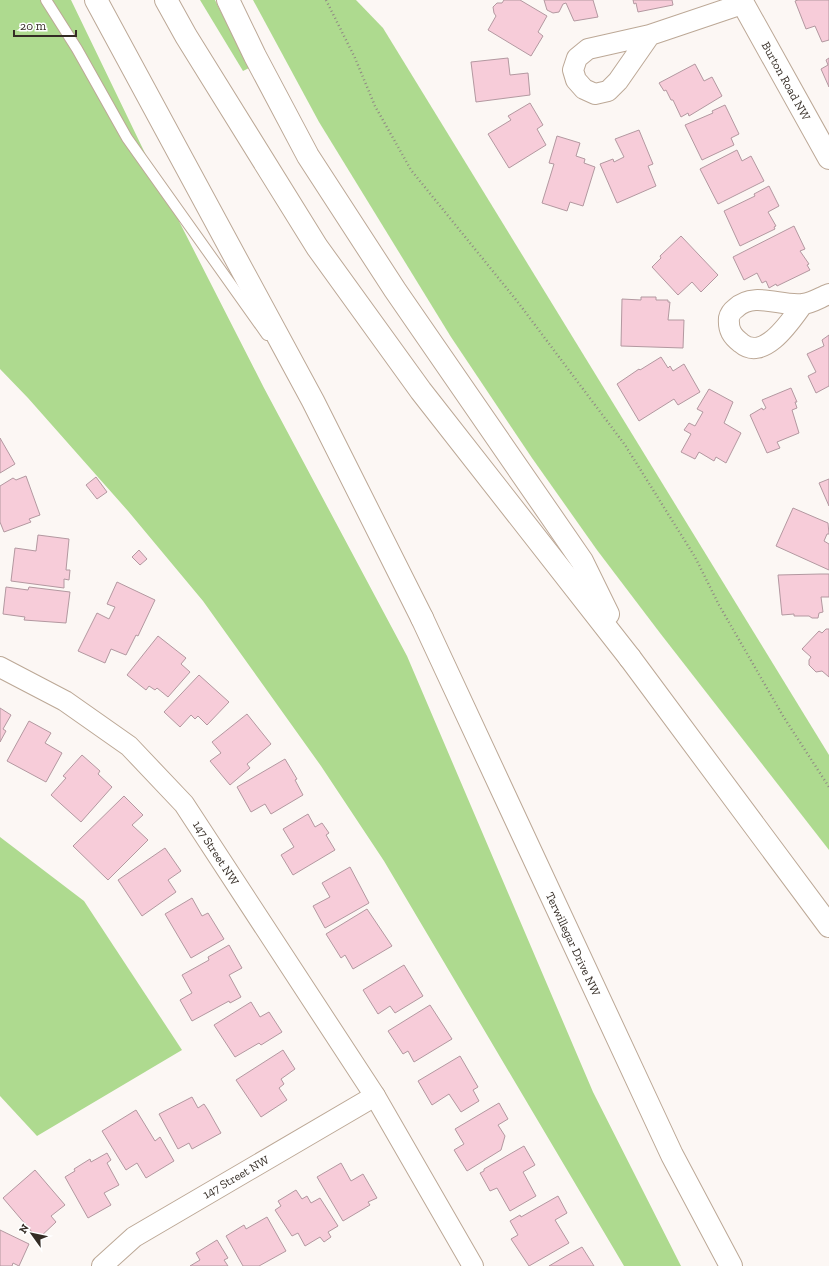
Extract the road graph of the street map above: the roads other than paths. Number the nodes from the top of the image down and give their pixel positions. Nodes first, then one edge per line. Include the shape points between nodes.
1 (46, 0) edge
2 (96, 0) edge
3 (166, 0) edge
4 (228, 0) edge
5 (742, 2) edge
6 (650, 35) dead end
7 (829, 158) edge
8 (829, 294) edge
9 (804, 304) dead end
10 (313, 401) junction
11 (630, 658) junction
12 (0, 667) edge
13 (829, 926) edge
14 (375, 1096) junction
15 (102, 1266) edge
16 (473, 1266) edge
17 (731, 1266) edge

1 - 10 lane via 127,138
2 - 10 main road, Terwillegar Drive NW
3 - 11 main road via 317,247 421,390
4 - 11 main road via 308,156 395,290 582,560
5 - 6 street, Burton Road NW
5 - 7 main road, Burton Road NW
8 - 9 street
10 - 17 main road, Terwillegar Drive NW via 422,618 672,1155
11 - 13 main road
12 - 14 street, 147 Street NW via 65,701 129,746 184,804
14 - 15 street, 147 Street NW via 134,1236
14 - 16 street, 147 Street NW

